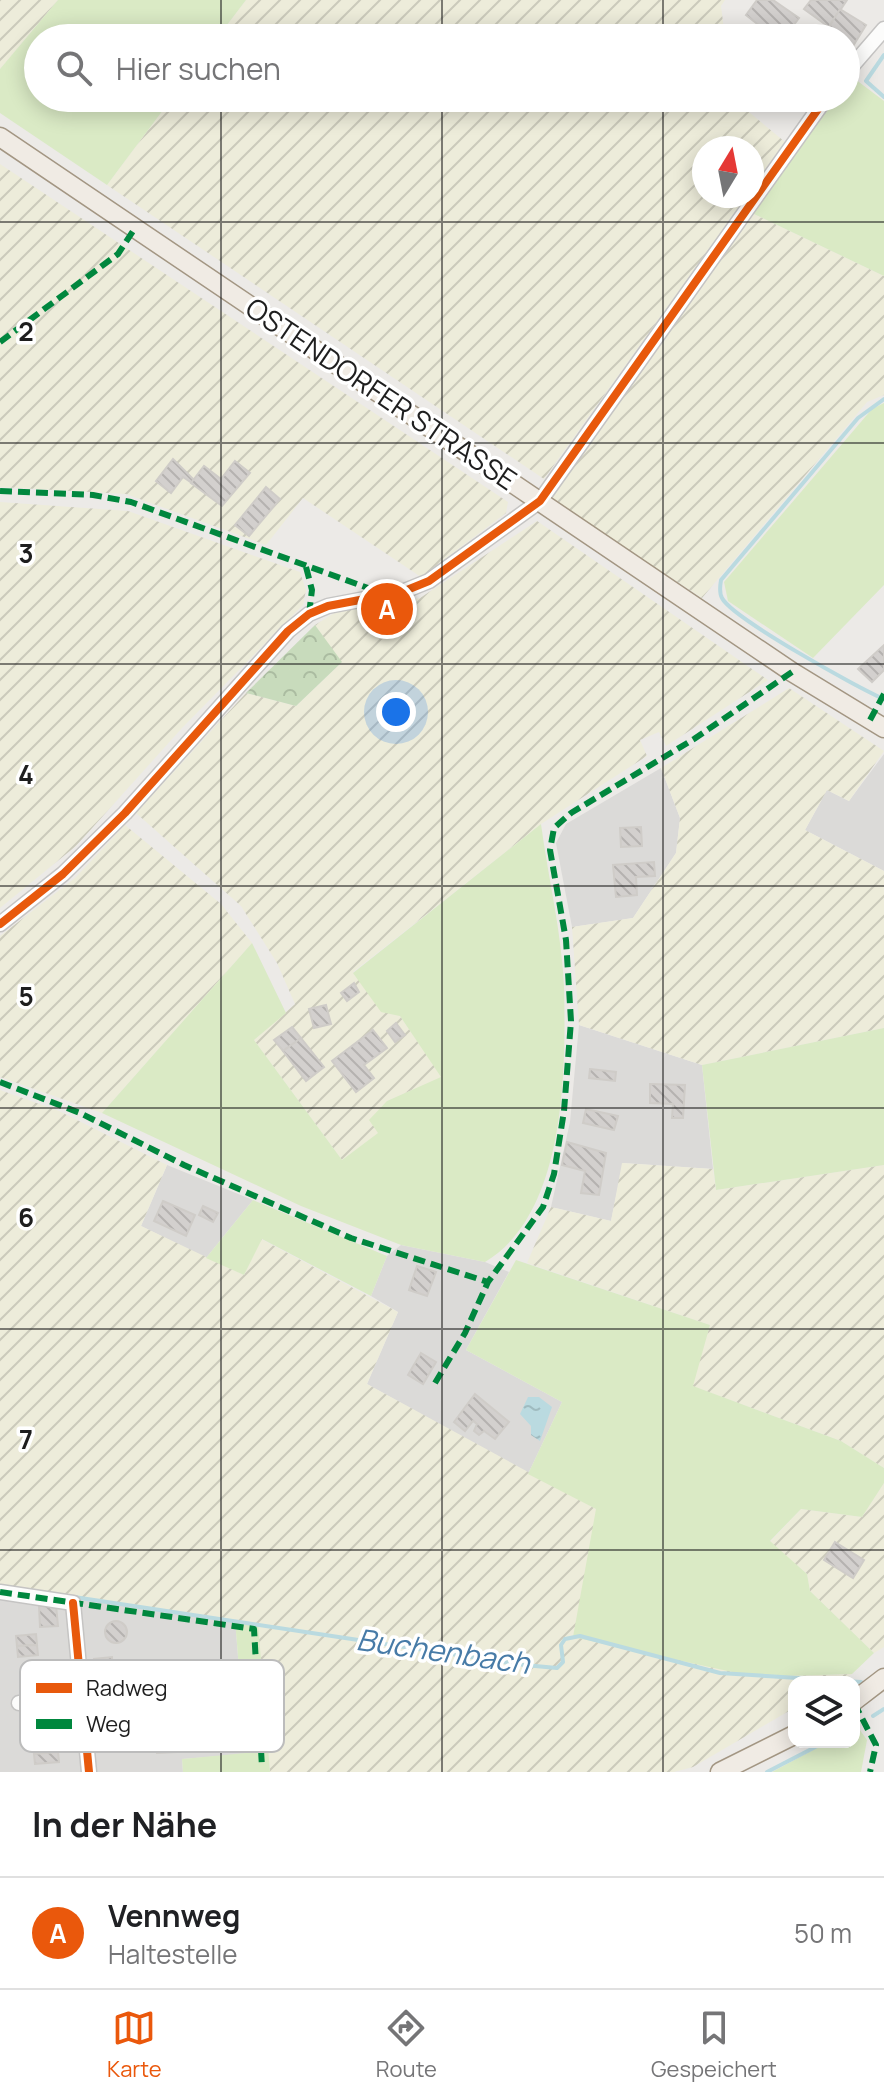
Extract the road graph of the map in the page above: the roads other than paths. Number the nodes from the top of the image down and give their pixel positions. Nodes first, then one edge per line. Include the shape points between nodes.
1 (884, 29) edge
2 (860, 57) edge
3 (816, 112) edge
4 (0, 137) edge
5 (540, 501) junction
6 (884, 728) edge
7 (0, 924) edge
8 (0, 1592) edge
9 (79, 1660) edge
10 (884, 1678) edge
11 (860, 1696) edge
12 (788, 1738) edge
13 (87, 1752) edge
14 (89, 1772) edge
15 (720, 1772) edge

1 - 2 street
3 - 5 street
4 - 5 main road, OSTENDORFER STRASSE
5 - 6 main road, OSTENDORFER STRASSE
5 - 7 street via 429,581 309,614 84,854
8 - 9 street via 73,1603
10 - 11 main road
12 - 15 main road
13 - 14 street

